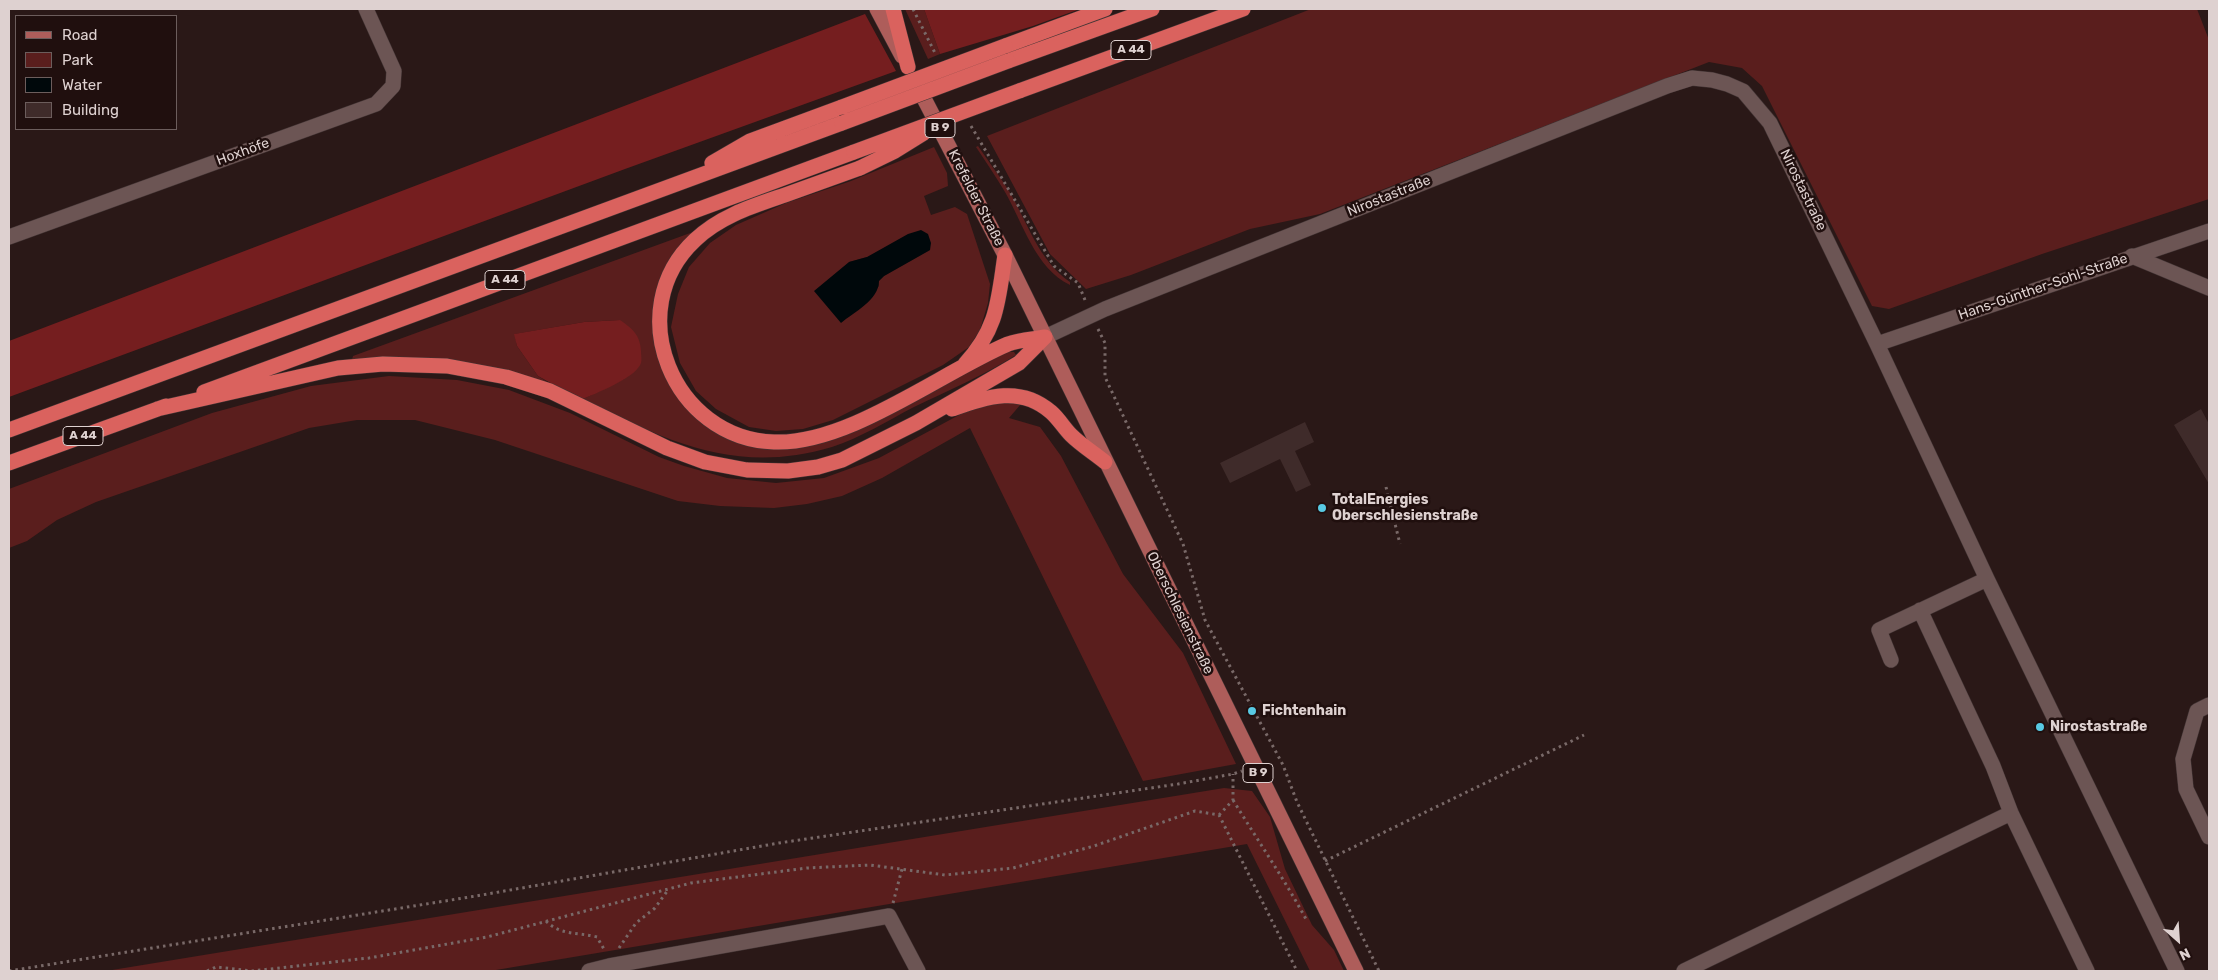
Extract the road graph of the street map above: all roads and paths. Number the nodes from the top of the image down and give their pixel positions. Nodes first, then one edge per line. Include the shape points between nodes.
1 (366, 9) edge
2 (877, 9) edge
3 (893, 9) edge
4 (913, 9) edge
5 (1105, 9) edge
6 (1152, 9) edge
7 (1243, 9) edge
8 (939, 62) dead end
9 (908, 67) junction
10 (944, 119) junction
11 (969, 124) dead end
12 (676, 184) junction
13 (2209, 231) edge
14 (9, 237) edge
15 (1005, 255) junction
16 (2132, 256) junction
17 (2209, 288) edge
18 (1092, 315) junction
19 (1045, 337) junction
20 (1878, 344) junction
21 (961, 368) junction
22 (156, 409) junction
23 (916, 423) junction
24 (9, 430) edge
25 (1105, 462) junction
26 (9, 464) edge
27 (1386, 488) dead end
28 (1400, 544) dead end
29 (1987, 579) junction
30 (1920, 610) junction
31 (1891, 660) dead end
32 (2209, 705) edge
33 (1584, 735) dead end
34 (1233, 800) junction
35 (2011, 813) junction
36 (1219, 815) junction
37 (2209, 837) edge
38 (1325, 861) junction
39 (902, 870) junction
40 (668, 890) junction
41 (889, 916) junction
42 (546, 921) junction
43 (1307, 922) dead end
44 (609, 966) junction
45 (11, 971) edge
46 (207, 971) edge
47 (588, 971) edge
48 (918, 971) edge
49 (1297, 971) edge
50 (1356, 971) edge
51 (1379, 971) edge
52 (1684, 971) edge
53 (2087, 971) edge
54 (2177, 971) edge

1 - 14 street, Hoxhöfe via 394,71 394,86 376,104
2 - 9 main road, Krefelder Straße / B 9
3 - 9 highway
4 - 8 path
5 - 12 highway, bridge via 750,142
6 - 12 highway, A 44, bridge
7 - 10 highway, A 44, bridge
9 - 15 main road, Krefelder Straße / B 9
10 - 21 highway, bridge via 896,151 860,168 738,212 714,224 686,248 670,274 660,310 660,337 672,377 689,401 720,426 745,438 784,442 840,429
10 - 22 highway, A 44, bridge
11 - 18 path via 1054,266 1078,283
12 - 24 highway, A 44
13 - 16 street, Hans-Günther-Sohl-Straße
15 - 19 main road, Oberschlesienstraße / B 9
15 - 21 highway via 994,321 980,346
16 - 17 street
16 - 20 street, Hans-Günther-Sohl-Straße
18 - 19 street, Nirostastraße
18 - 20 street, Nirostastraße via 1692,78 1712,80 1743,91 1770,123
18 - 38 path via 1105,344 1104,377 1183,544 1205,620 1283,764 1296,802
19 - 21 highway via 1010,344
19 - 23 highway via 1019,363
19 - 25 main road, Oberschlesienstraße / B 9
20 - 29 street, Nirostastraße
22 - 23 highway via 338,368 390,364 447,366 506,377 550,392 667,448 705,462 775,472 804,470 842,460
22 - 26 highway, A 44
23 - 25 highway via 983,399 1021,396 1051,412 1072,436
25 - 50 main road, Oberschlesienstraße / B 9
27 - 28 path
29 - 30 street
29 - 54 street, Nirostastraße
30 - 31 street via 1879,630
30 - 35 street via 1993,766
32 - 37 street via 2197,712 2182,759 2186,789
33 - 38 path
34 - 36 path
34 - 43 path via 1284,879
34 - 45 path via 1233,774 779,843 496,893
35 - 52 street
35 - 53 street
36 - 39 path via 1196,811 1094,846 1013,868 944,875
36 - 49 path
38 - 51 path
39 - 40 path via 870,865 808,868 691,883
39 - 41 path
40 - 42 path
40 - 44 path via 655,908 623,939
41 - 44 street
41 - 48 street
42 - 44 path via 561,932 597,937 604,945
42 - 46 path via 487,937 370,958 252,971 216,967
44 - 47 street

